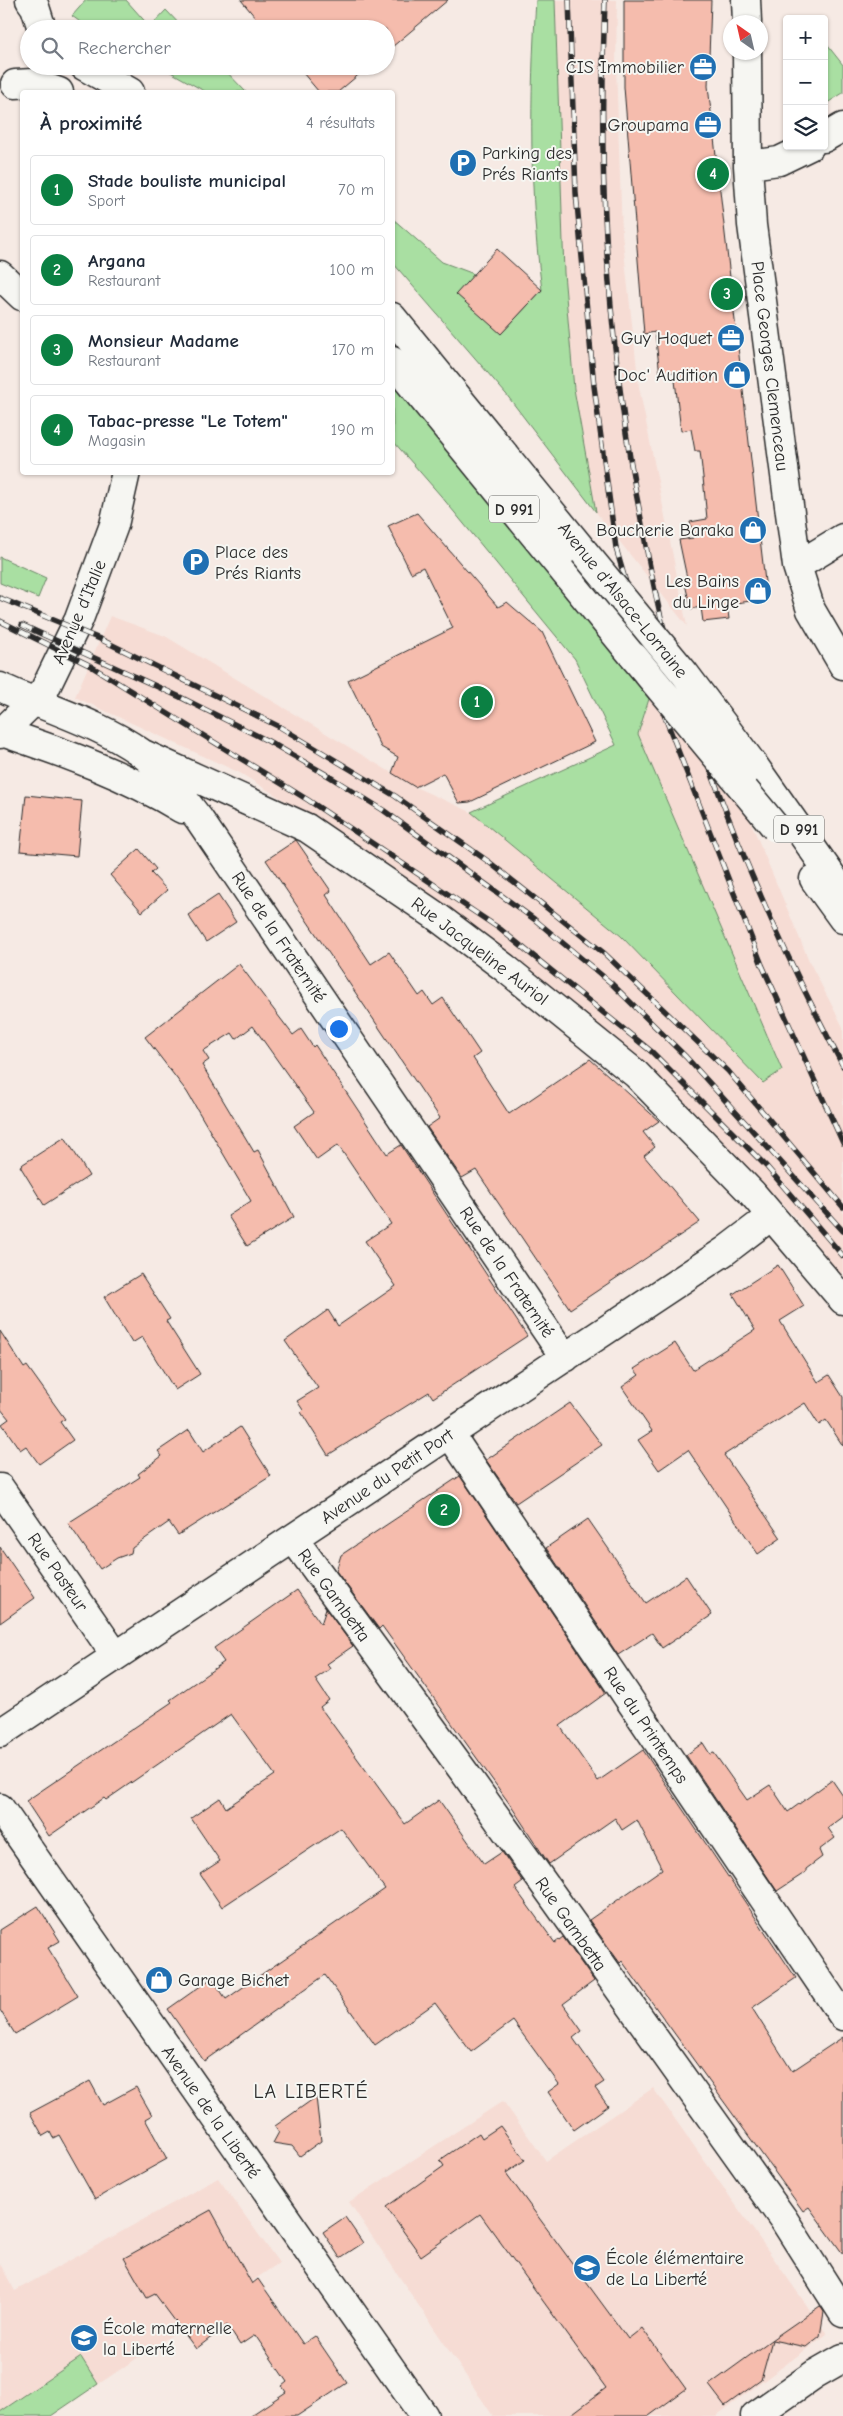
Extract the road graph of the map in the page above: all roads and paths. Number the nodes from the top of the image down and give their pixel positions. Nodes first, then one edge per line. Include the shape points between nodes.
1 (746, 0) edge
2 (747, 15) edge
3 (747, 60) edge
4 (100, 75) edge
5 (15, 80) edge
6 (53, 90) edge
7 (126, 90) edge
8 (843, 127) edge
9 (828, 136) edge
10 (802, 150) edge
11 (749, 165) junction
12 (0, 275) edge
13 (20, 294) edge
14 (395, 320) edge
15 (395, 365) edge
16 (125, 475) edge
17 (843, 538) edge
18 (798, 572) junction
19 (843, 664) edge
20 (0, 687) edge
21 (33, 702) junction
22 (1, 733) edge
23 (141, 754) junction
24 (198, 819) junction
25 (843, 892) edge
26 (843, 919) edge
27 (771, 1216) junction
28 (843, 1300) edge
29 (565, 1358) junction
30 (450, 1434) junction
31 (0, 1488) edge
32 (293, 1538) junction
33 (116, 1656) junction
34 (0, 1733) edge
35 (0, 1808) edge
36 (843, 2016) edge
37 (843, 2313) edge
38 (843, 2358) edge
39 (424, 2416) edge
40 (755, 2416) edge

1 - 2 street
3 - 11 street, Place Georges Clemenceau
4 - 7 street
5 - 6 street
8 - 9 street
10 - 11 street via 779,161
11 - 18 street, Place Georges Clemenceau via 752,225
12 - 13 street
14 - 25 street, Avenue d'Alsace-Lorraine / D 991, bridge via 685,674
15 - 26 street, Avenue d'Alsace-Lorraine / D 991, bridge via 776,828
16 - 21 street, Avenue d'Italie via 114,525 79,619 44,691
17 - 18 street
18 - 19 street, Place Georges Clemenceau via 811,610
20 - 21 street, Rue Jacqueline Auriol
21 - 22 street, Avenue d'Italie
21 - 23 street, Rue Jacqueline Auriol via 121,740
22 - 24 street, Rue de la Fraternité via 68,755 145,787
23 - 24 street, Rue Jacqueline Auriol via 171,783
23 - 27 street, Rue Jacqueline Auriol via 307,828 436,916 636,1074
24 - 29 street, Rue de la Fraternité
27 - 28 street, Rue Jacqueline Auriol
27 - 29 street, Avenue du Petit Port via 725,1251
29 - 30 street, Avenue du Petit Port
30 - 32 street, Avenue du Petit Port
30 - 36 street, Rue du Printemps
31 - 33 street, Rue Pasteur
32 - 33 street, Avenue du Petit Port
32 - 37 street, Rue Gambetta via 784,2220
33 - 34 street, Avenue du Petit Port
35 - 39 street, Avenue de la Liberté
38 - 40 street

